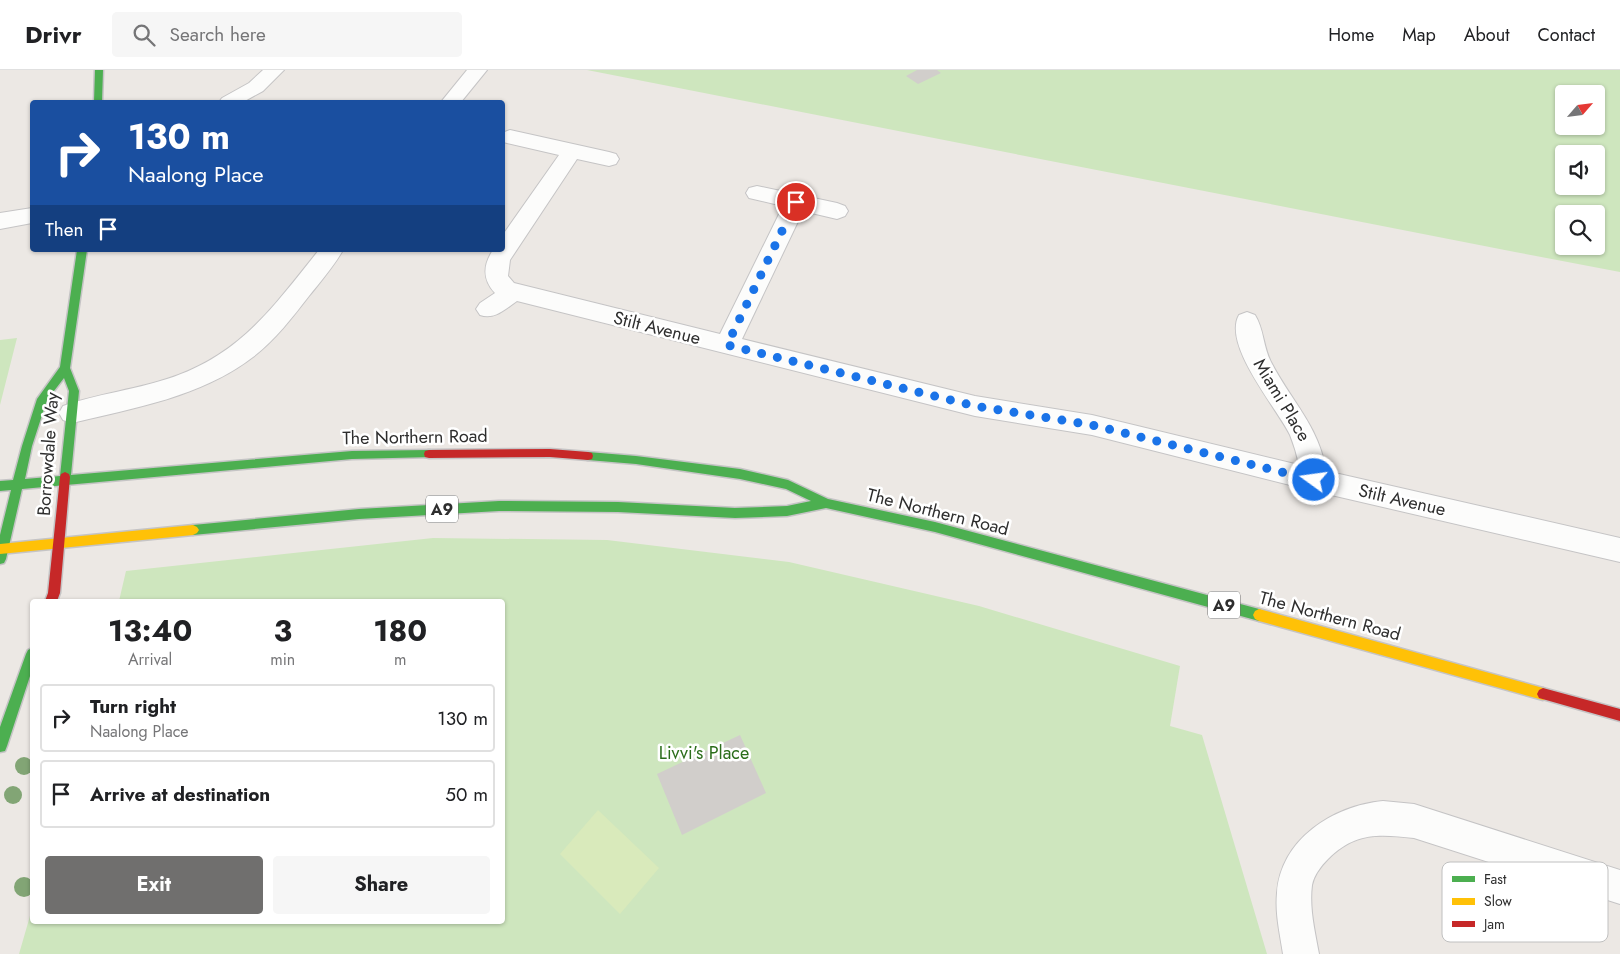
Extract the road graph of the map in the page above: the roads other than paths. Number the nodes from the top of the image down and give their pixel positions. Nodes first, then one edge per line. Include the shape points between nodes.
1 (100, 70) edge
2 (274, 70) edge
3 (478, 70) edge
4 (98, 100) edge
5 (233, 100) edge
6 (453, 100) edge
7 (510, 137) dead end
8 (572, 151) junction
9 (609, 159) dead end
10 (757, 193) dead end
11 (796, 202) junction
12 (837, 211) dead end
13 (30, 216) edge
14 (0, 221) edge
15 (505, 250) edge
16 (82, 252) edge
17 (330, 252) edge
18 (504, 252) edge
19 (513, 292) junction
20 (488, 309) dead end
21 (1247, 321) dead end
22 (727, 345) junction
23 (64, 368) junction
24 (72, 413) junction
25 (65, 480) junction
26 (1314, 480) junction
27 (18, 484) junction
28 (0, 486) edge
29 (826, 503) junction
30 (59, 543) junction
31 (1620, 550) edge
32 (1, 552) edge
33 (52, 599) edge
34 (30, 660) edge
35 (1620, 715) edge
36 (0, 746) edge
37 (1542, 862) edge
38 (1608, 883) edge
39 (1620, 887) edge
40 (1301, 954) edge

1 - 4 main road
2 - 5 street via 256,87
3 - 6 street
7 - 8 street
8 - 9 street
8 - 15 street
10 - 11 street
11 - 12 street
11 - 22 street
13 - 14 street
16 - 23 main road, Borrowdale Way
17 - 24 street via 265,333 219,368 173,388
18 - 19 street via 496,267 497,279
19 - 20 street
19 - 22 street, Stilt Avenue
21 - 26 street, Miami Place via 1258,363 1309,444
22 - 26 street, Stilt Avenue via 975,406 1092,425
23 - 24 main road, Borrowdale Way via 74,391
23 - 27 main road, Borrowdale Way via 42,399
24 - 25 main road, Borrowdale Way
25 - 27 main road, The Northern Road / A9
25 - 29 main road, The Northern Road / A9 via 352,456 550,453 740,474 788,485
25 - 30 main road, Borrowdale Way
26 - 31 street, Stilt Avenue
27 - 28 main road, The Northern Road / A9
27 - 32 main road, Borrowdale Way
29 - 30 main road, The Northern Road / A9 via 786,510 735,513 618,507 499,506 359,514
29 - 35 main road, The Northern Road / A9 via 935,527
30 - 32 main road, The Northern Road / A9
30 - 33 main road, Borrowdale Way
34 - 36 main road
37 - 40 street via 1414,821 1382,818 1353,824 1329,836 1310,854 1297,875 1294,907
38 - 39 street

